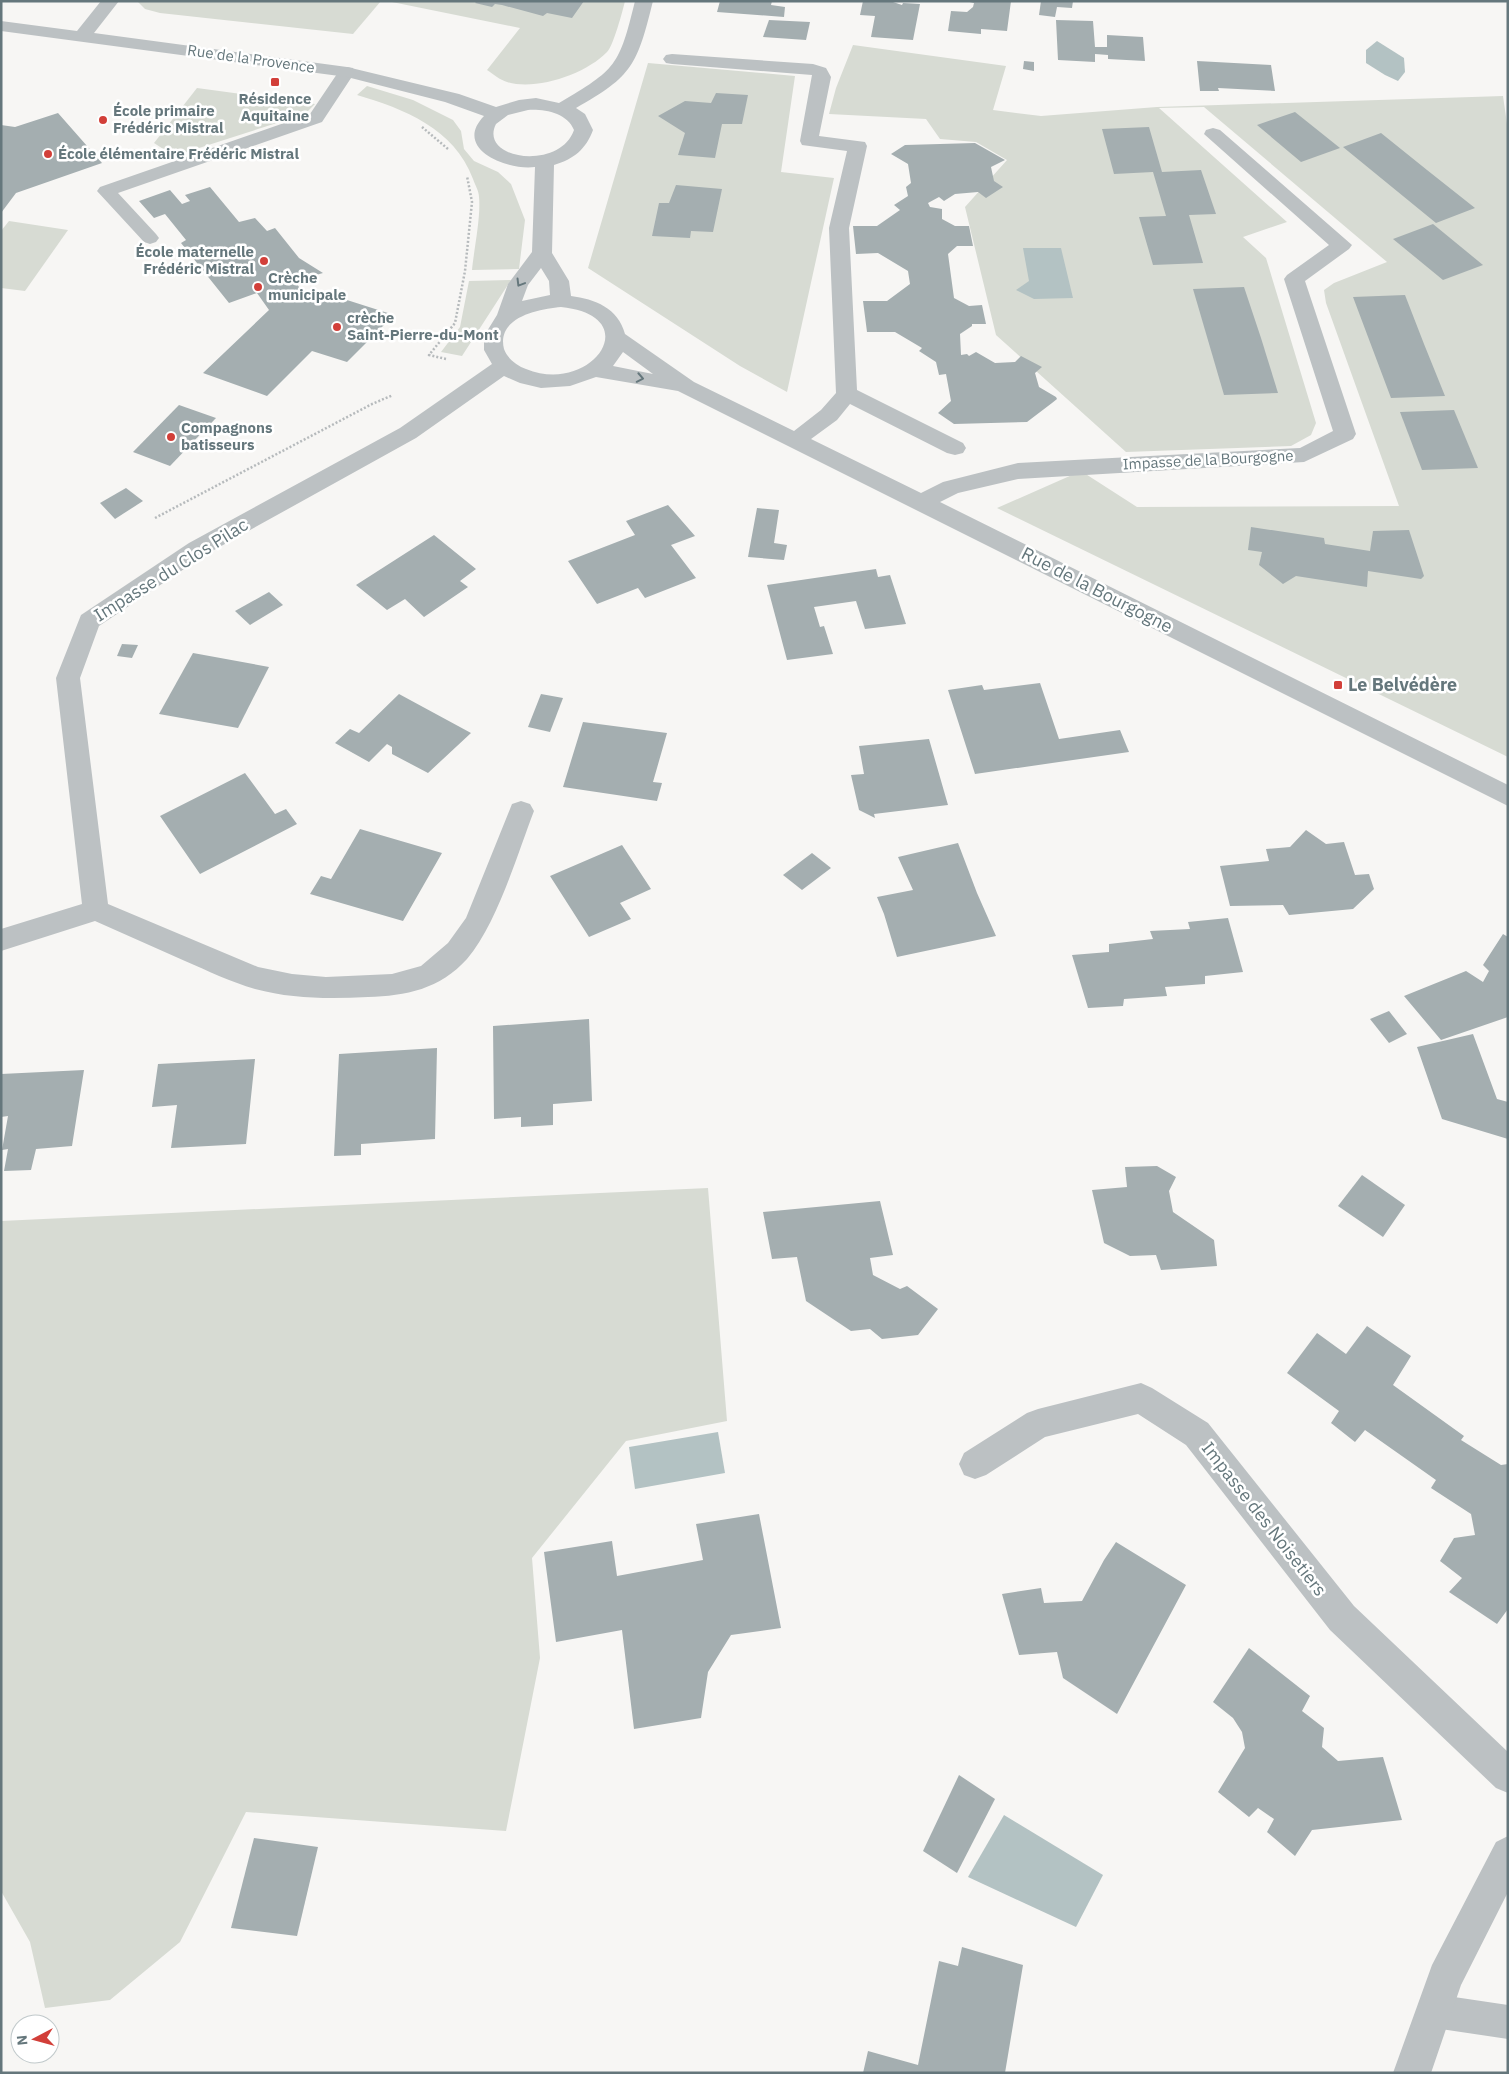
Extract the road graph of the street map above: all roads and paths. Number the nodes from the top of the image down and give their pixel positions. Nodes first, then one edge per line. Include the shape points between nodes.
1 (110, 1) edge
2 (644, 1) edge
3 (1, 26) edge
4 (82, 36) junction
5 (672, 59) dead end
6 (347, 72) junction
7 (563, 108) junction
8 (497, 114) junction
9 (416, 122) dead end
10 (1213, 134) dead end
11 (454, 154) dead end
12 (545, 161) junction
13 (463, 169) dead end
14 (150, 238) dead end
15 (542, 253) junction
16 (561, 301) junction
17 (506, 318) junction
18 (617, 338) junction
19 (504, 365) junction
20 (442, 366) dead end
21 (594, 370) junction
22 (686, 387) junction
23 (399, 393) dead end
24 (847, 394) junction
25 (796, 440) junction
26 (955, 448) dead end
27 (920, 502) junction
28 (155, 518) dead end
29 (1508, 796) edge
30 (521, 811) dead end
31 (96, 910) junction
32 (1, 940) edge
33 (976, 1464) dead end
34 (1508, 1776) edge
35 (1508, 1854) edge
36 (1434, 2011) junction
37 (1508, 2022) edge
38 (1412, 2073) edge

1 - 4 street
2 - 7 street via 630,53 618,71
3 - 4 street, Rue de la Provence
4 - 6 street, Rue de la Provence
5 - 24 street via 820,72 822,77 808,141 858,146 839,228
6 - 8 street, Rue de la Provence via 452,98
6 - 14 lane via 316,118 106,191
7 - 8 street via 522,105
7 - 12 street via 582,122 584,132 581,141 573,150
8 - 12 street via 484,131 489,149 513,160
9 - 11 path
10 - 27 street, Impasse de la Bourgogne via 1342,245 1294,279 1345,434 1304,455 1018,471 951,487
12 - 15 street
13 - 20 path via 468,176 472,202 465,271 455,323 430,355 446,360
15 - 16 street via 559,281
15 -> 17 street via 518,284
16 - 17 street via 540,302
16 - 18 street via 594,308 614,326
17 - 19 street via 493,337 493,347
18 - 21 street via 614,350
18 - 22 street, Rue de la Bourgogne
19 - 21 street via 523,376 541,380 569,379
19 - 31 street, Impasse du Clos Pilac via 408,433 198,549 89,621 68,678
21 -> 22 street, Rue de la Bourgogne
22 - 25 street, Rue de la Bourgogne
23 - 28 path via 372,404
24 - 25 street via 829,415
24 - 26 street
25 - 27 street, Rue de la Bourgogne
27 - 29 street, Rue de la Bourgogne
30 - 31 street via 477,923 457,951 429,975 392,985 326,988 256,978
31 - 32 street
33 - 34 street, Impasse des Noisetiers via 1038,1424 1141,1398 1197,1434 1342,1618
35 - 36 street via 1445,1978
36 - 37 lane
36 - 38 street

